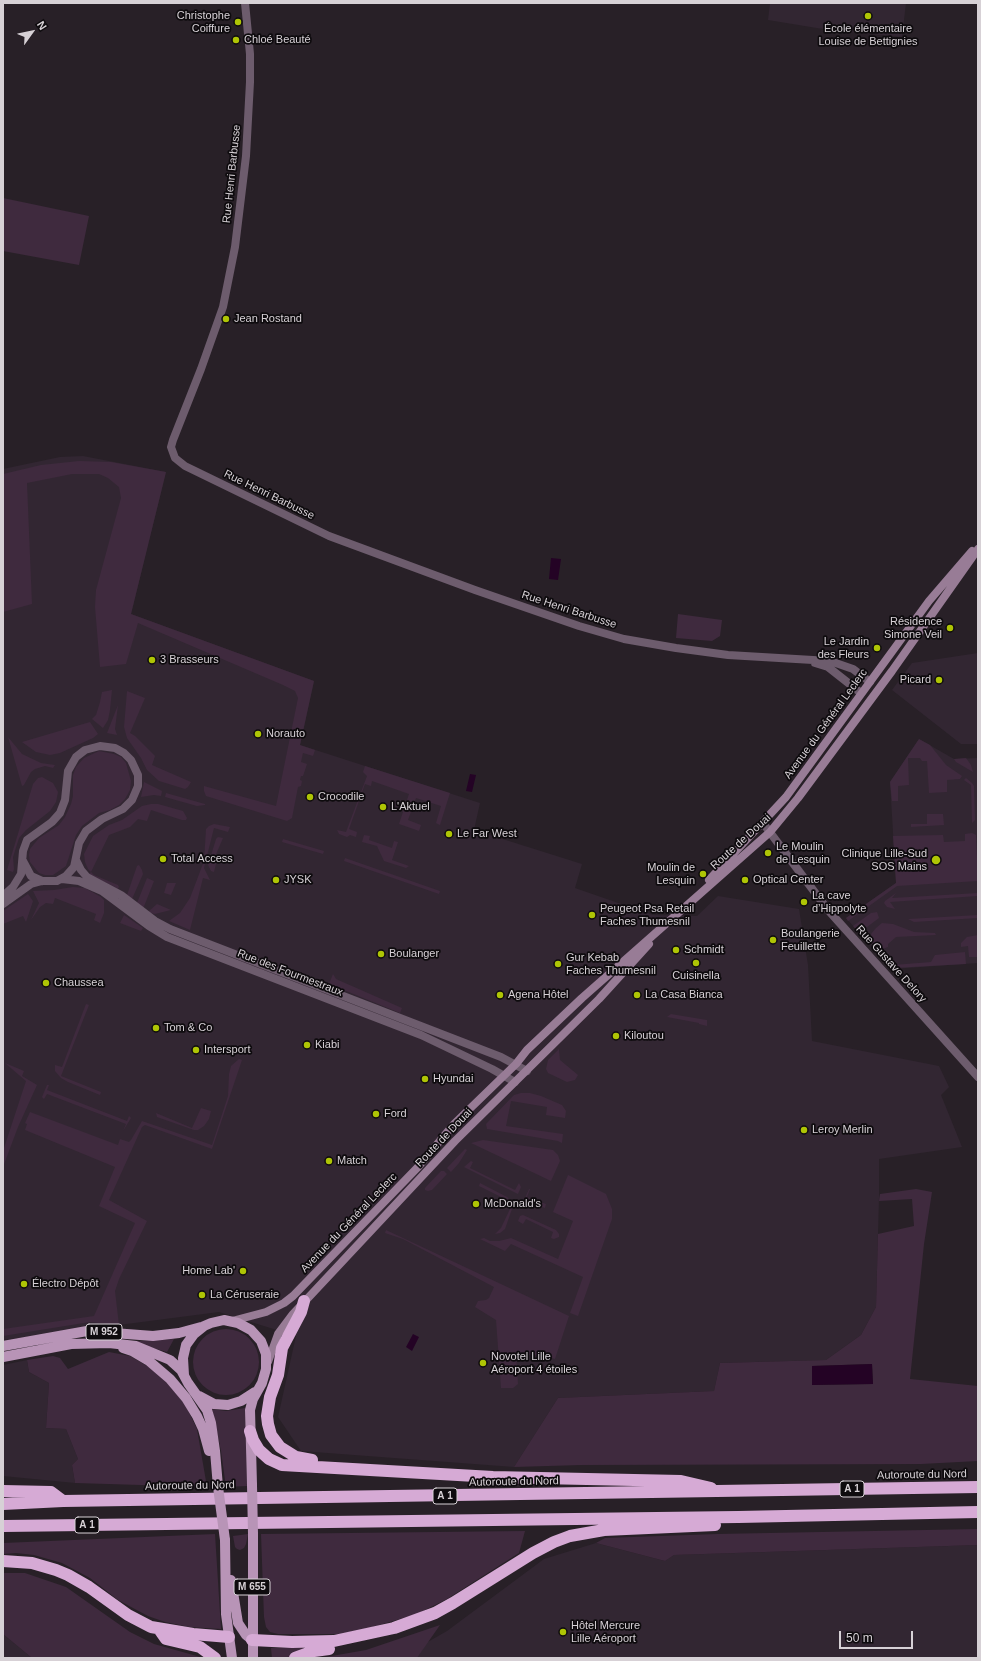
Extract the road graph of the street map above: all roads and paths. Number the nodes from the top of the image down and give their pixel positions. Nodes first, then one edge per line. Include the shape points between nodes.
1 (244, 3) edge
2 (978, 544) edge
3 (978, 550) edge
4 (806, 660) junction
5 (853, 670) junction
6 (878, 671) junction
7 (870, 682) junction
8 (878, 689) joint
9 (861, 693) junction
10 (763, 824) junction
11 (770, 832) junction
12 (23, 860) junction
13 (76, 860) junction
14 (62, 879) junction
15 (42, 881) junction
16 (3, 896) edge
17 (3, 904) edge
18 (683, 909) junction
19 (656, 934) junction
20 (516, 1064) junction
21 (527, 1070) junction
22 (504, 1075) junction
23 (978, 1077) edge
24 (516, 1082) junction
25 (304, 1301) junction
26 (231, 1321) junction
27 (204, 1326) junction
28 (87, 1343) junction
29 (3, 1346) edge
30 (3, 1357) edge
31 (266, 1369) junction
32 (185, 1377) junction
33 (258, 1389) junction
34 (196, 1394) junction
35 (250, 1431) junction
36 (382, 1470) junction
37 (218, 1487) junction
38 (978, 1487) edge
39 (3, 1490) edge
40 (726, 1492) junction
41 (63, 1501) junction
42 (3, 1504) edge
43 (978, 1512) edge
44 (738, 1517) junction
45 (3, 1526) edge
46 (225, 1540) junction
47 (3, 1561) edge
48 (159, 1629) junction
49 (377, 1632) junction
50 (229, 1637) junction
51 (252, 1640) junction
52 (215, 1658) edge
53 (232, 1658) edge
54 (252, 1658) edge
55 (296, 1658) edge

1 - 4 street, Rue Henri Barbusse via 250,54 250,82 246,156 238,227 223,307 171,447 175,458 185,466 329,536 585,628 624,639 676,648 728,655
2 - 6 main road, Avenue du Général Leclerc via 929,601
3 - 8 main road, Avenue du Général Leclerc
4 - 5 street, Rue Henri Barbusse via 830,661
4 - 9 street, Rue Henri Barbusse via 828,667
5 - 6 street, Rue Henri Barbusse via 870,673
5 - 7 street, Rue Henri Barbusse
6 - 7 main road, Avenue du Général Leclerc
7 - 9 main road, Avenue du Général Leclerc
8 - 11 main road, Route de Douai
9 - 10 main road, Avenue du Général Leclerc via 786,797
10 - 11 street, Rue Gustave Delory
10 - 18 main road, Avenue du Général Leclerc
11 - 18 main road, Route de Douai
11 - 23 street, Rue Gustave Delory via 828,910
12 - 13 street via 27,840 52,822 62,809 67,794 68,771 76,757 84,750 95,747 105,746 120,750 131,760 136,770 136,794 123,809 102,819 86,831 79,843
12 - 15 street via 31,876
12 - 16 street via 18,880
13 - 14 street via 71,871
13 - 20 street, Rue des Fourmestraux via 87,877 121,895 170,929
14 - 15 street, Rue des Fourmestraux
14 - 22 street, Rue des Fourmestraux via 79,881 102,891 167,937 421,1035
15 - 17 street, Rue des Fourmestraux via 26,887
18 - 19 main road
19 - 20 main road, Avenue du Général Leclerc via 582,998 527,1050
19 - 21 main road, Route de Douai via 642,954
20 - 21 street
20 - 22 main road, Avenue du Général Leclerc
21 - 24 main road, Route de Douai
22 - 24 street, Rue des Fourmestraux
22 - 26 main road, Avenue du Général Leclerc via 454,1124 418,1167 293,1296 266,1312
24 - 25 main road, Route de Douai via 455,1142
25 - 31 main road, Route de Douai via 278,1334
25 - 36 highway via 280,1356 278,1375 270,1397 267,1416 271,1434 282,1449 296,1457 364,1465
26 - 27 main road via 217,1321
26 - 31 main road via 245,1326 261,1341 266,1354
27 - 29 main road, M 952 via 153,1336 87,1331
27 - 32 main road via 194,1334 184,1351 182,1364
28 - 30 main road, M 952
28 - 32 main road, M 952 via 123,1343 146,1350 170,1360
28 - 37 main road via 132,1351 155,1365 170,1379 186,1398 200,1422
31 - 33 main road
32 - 34 main road
33 - 34 main road via 242,1401 228,1405 208,1401
33 - 35 main road, M 655 via 251,1404
34 - 37 main road, M 655 via 209,1416
35 - 36 highway via 259,1450 275,1463
35 - 51 main road, M 655, bridge via 253,1534
36 - 40 highway via 544,1479 681,1481
37 - 46 main road, M 655, bridge
38 - 40 highway, Autoroute du Nord / A 1
39 - 41 highway via 50,1492
40 - 41 highway, Autoroute du Nord / A 1
41 - 42 highway, Autoroute du Nord / A 1
43 - 44 highway, A 1
44 - 45 highway, A 1
44 - 49 highway via 724,1525 604,1530 570,1536 539,1550 435,1613
46 - 50 main road, M 655 via 226,1614
46 - 51 main road via 238,1623
47 - 48 highway via 32,1563 56,1570 89,1587 128,1616
48 - 50 highway
48 - 52 highway via 166,1639 200,1647
49 - 51 highway via 334,1641
49 - 55 highway via 361,1644 314,1651
50 - 51 main road
50 - 53 main road, M 655
51 - 54 main road, M 655

